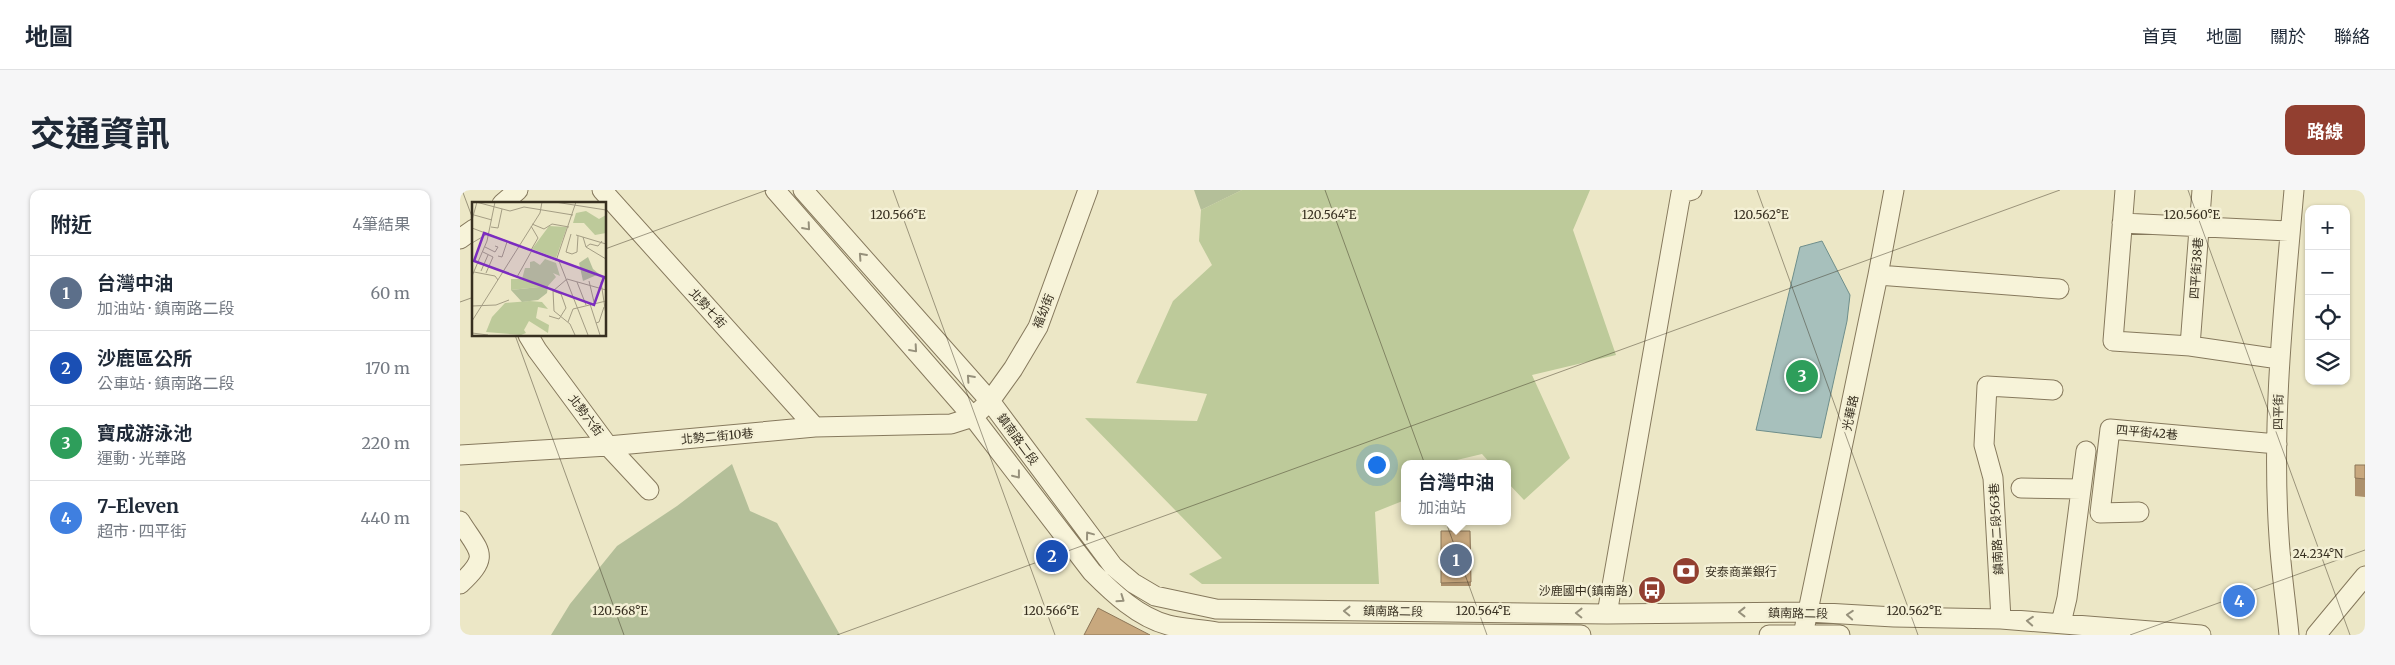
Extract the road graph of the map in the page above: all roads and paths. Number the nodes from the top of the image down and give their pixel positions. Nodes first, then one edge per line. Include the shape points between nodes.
1 (518, 190) edge
2 (602, 190) edge
3 (775, 190) edge
4 (804, 190) edge
5 (1088, 190) edge
6 (1692, 190) edge
7 (1894, 190) edge
8 (2125, 190) edge
9 (2202, 190) edge
10 (2294, 190) edge
11 (504, 202) edge
12 (2122, 223) junction
13 (2199, 225) junction
14 (2290, 231) junction
15 (1878, 275) junction
16 (2058, 289) dead end
17 (529, 336) edge
18 (2190, 346) junction
19 (2279, 359) junction
20 (2053, 390) dead end
21 (990, 401) junction
22 (973, 417) junction
23 (815, 427) junction
24 (2277, 444) junction
25 (608, 446) junction
26 (2086, 451) dead end
27 (460, 455) edge
28 (2020, 488) dead end
29 (2081, 489) junction
30 (650, 490) dead end
31 (2139, 512) dead end
32 (460, 521) edge
33 (2365, 576) edge
34 (460, 584) edge
35 (1216, 609) junction
36 (1808, 612) junction
37 (1607, 614) junction
38 (2001, 619) junction
39 (2061, 623) junction
40 (1217, 633) edge
41 (1320, 634) edge
42 (1581, 635) edge
43 (1769, 635) edge
44 (1803, 635) edge
45 (1840, 635) edge
46 (2201, 635) edge
47 (2289, 635) edge
48 (2316, 635) edge

1 - 11 street
2 - 23 street, 北勢七街
3 -> 22 street, 鎮南路二段
21 -> 4 street, 鎮南路二段
5 - 21 street, 福幼街 via 1038,327
6 - 37 street via 1681,193
7 - 15 street, 光華路
8 - 12 street
9 - 13 street, 四平街38巷
10 - 14 street, 四平街
12 - 13 street
12 - 18 street via 2113,341
13 - 14 street
13 - 18 street, 四平街38巷
14 - 19 street, 四平街
15 - 16 street
15 - 36 street, 光華路
17 - 25 street, 北勢六街
18 - 19 street
19 - 24 street, 四平街
20 - 38 street, 鎮南路二段563巷 via 1987,386 1984,445 1993,478
21 - 22 street, 福幼街
35 -> 21 street, 鎮南路二段 via 1155,596 1113,566
22 - 23 street, 北勢二街10巷 via 951,424
22 -> 40 street, 鎮南路二段 via 1092,572 1115,594 1141,612 1167,624
23 - 25 street, 北勢二街10巷
24 - 31 street, 四平街42巷 via 2110,429 2100,513
24 - 47 street, 四平街 via 2278,537
25 - 27 street, 北勢二街10巷
25 - 30 street, 北勢六街
26 - 29 street
28 - 29 street
29 - 39 street
32 - 34 street via 478,548 480,559 477,568
33 - 48 street
37 -> 35 street, 鎮南路二段
35 - 40 street
36 -> 37 street, 鎮南路二段
38 -> 36 street, 鎮南路二段
36 - 44 street, 光華路
39 -> 38 street, 鎮南路二段
39 - 46 street, 鎮南路二段
40 - 41 street, 鎮南路二段
41 - 42 street, 鎮南路二段
43 - 44 street, 鎮南路二段
44 - 45 street, 鎮南路二段

